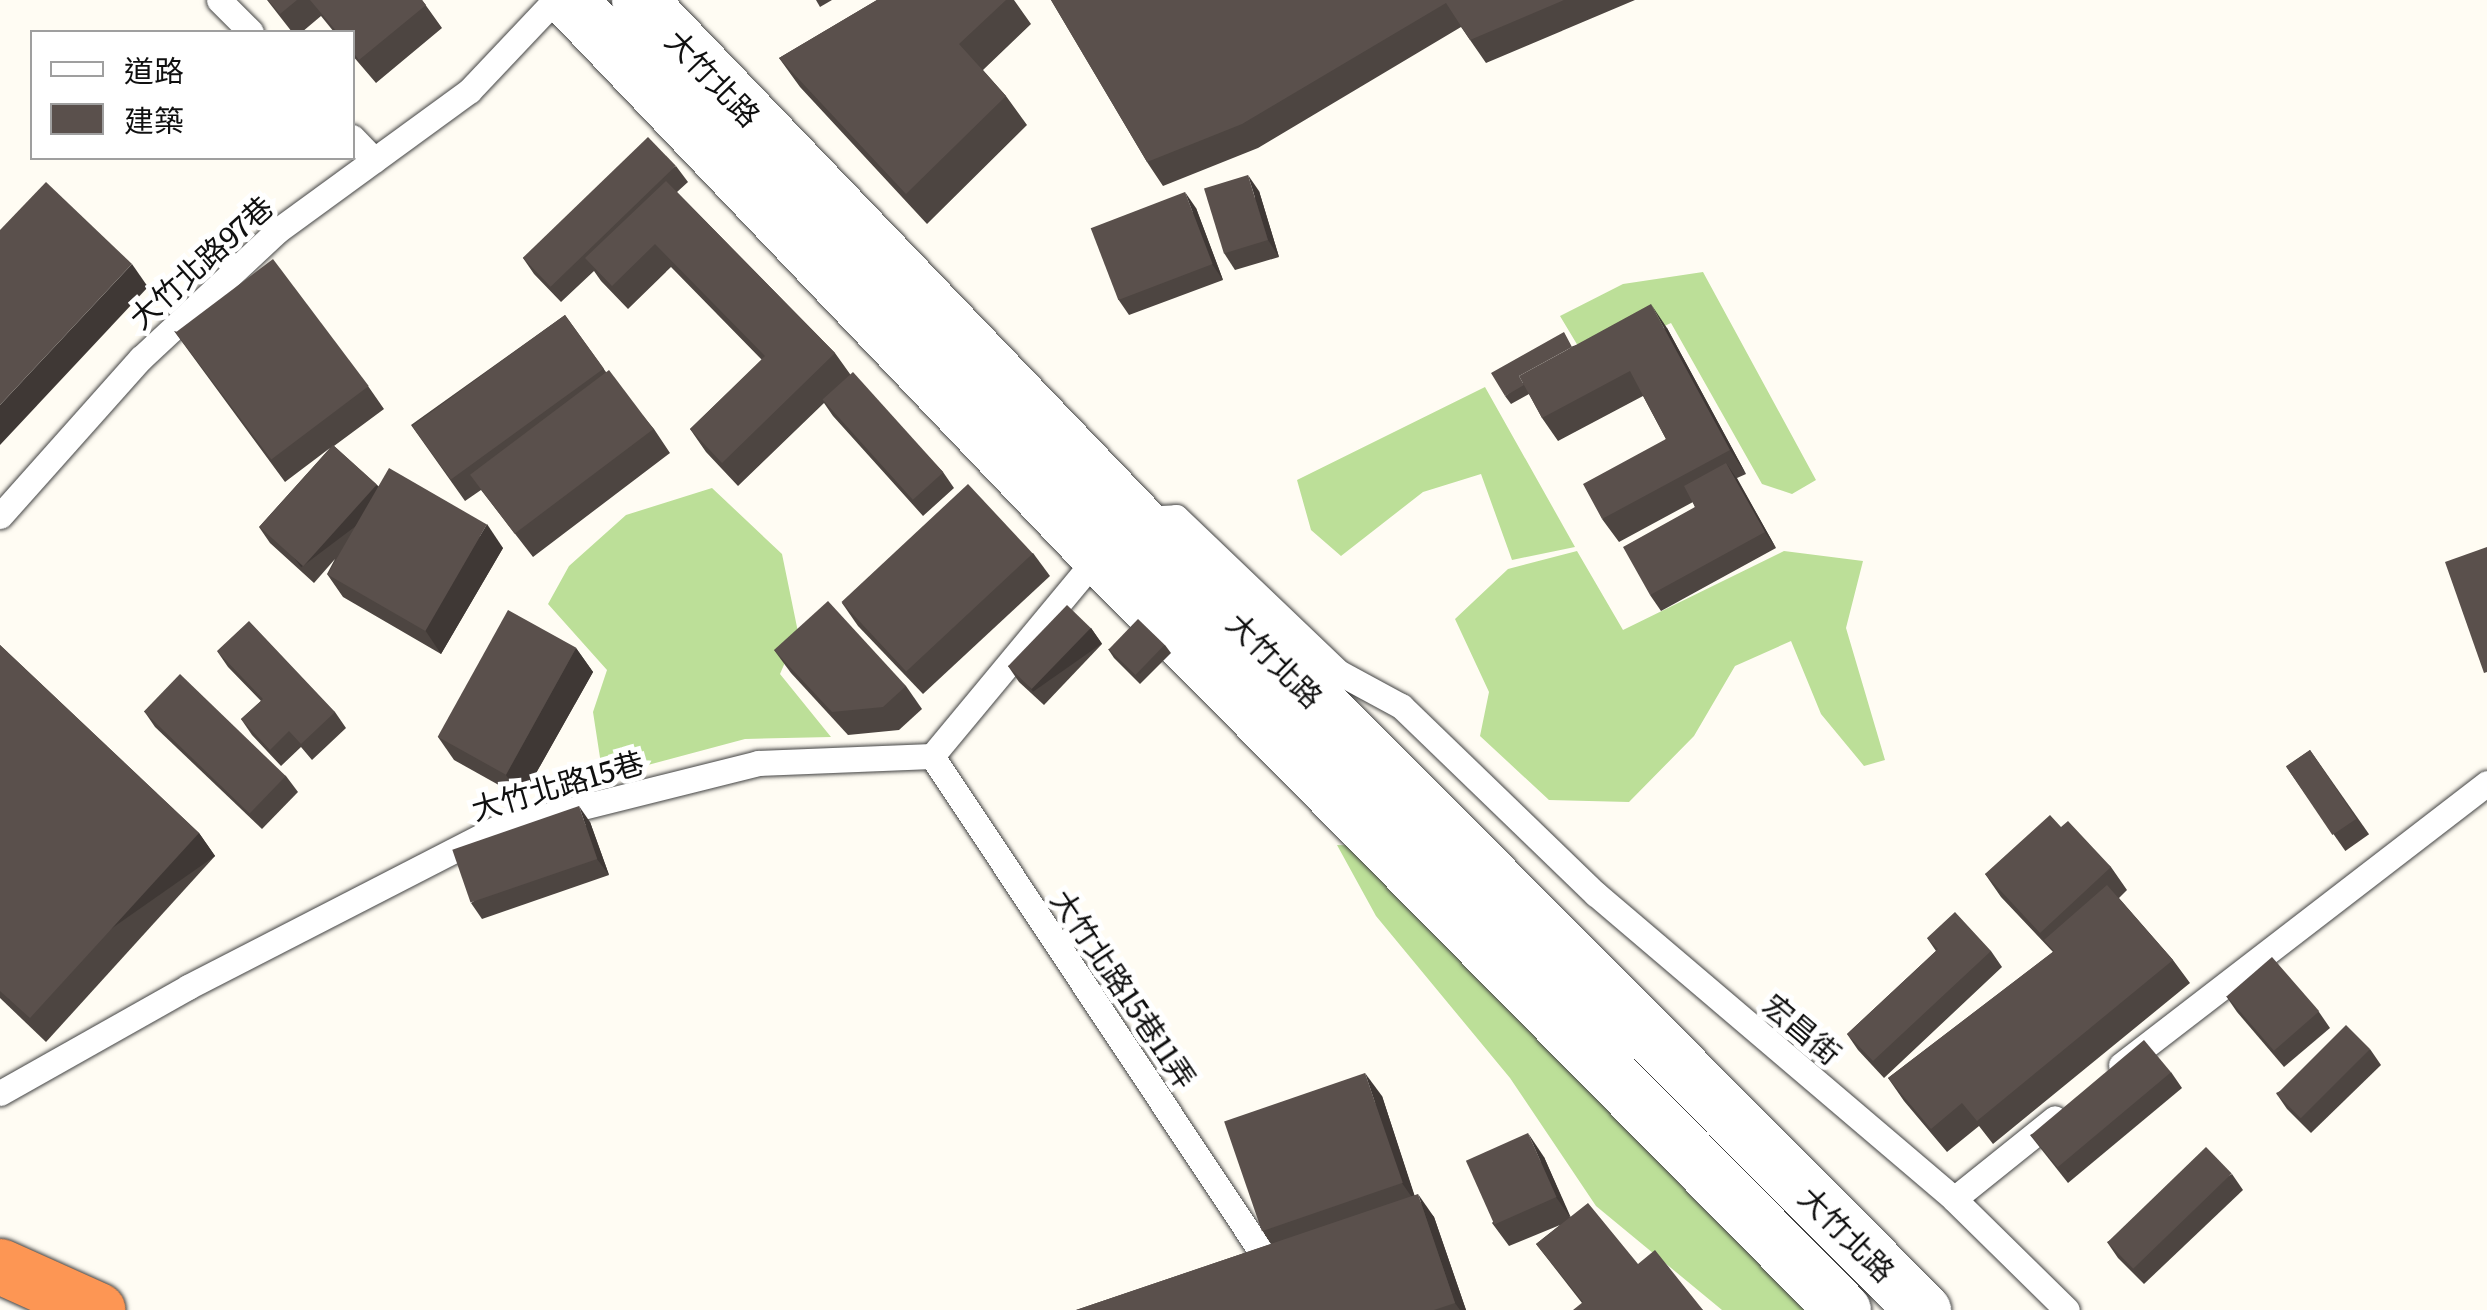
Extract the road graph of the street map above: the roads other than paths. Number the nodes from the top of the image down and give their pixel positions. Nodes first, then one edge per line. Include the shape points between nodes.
1 (219, 0) edge
2 (555, 0) edge
3 (570, 0) edge
4 (638, 0) edge
5 (249, 30) edge
6 (355, 140) edge
7 (374, 160) junction
8 (0, 516) edge
9 (1118, 537) junction
10 (932, 756) junction
11 (2487, 783) edge
12 (0, 1093) edge
13 (1954, 1199) junction
14 (1264, 1256) edge
15 (0, 1266) edge
16 (98, 1310) edge
17 (1843, 1310) edge
18 (1923, 1310) edge
19 (2067, 1310) edge

1 - 5 lane
2 - 7 lane, 大竹北路97巷 via 469,91
3 - 9 street, 大竹北路
4 - 9 street, 大竹北路
6 - 7 lane
7 - 8 lane, 大竹北路97巷 via 277,230 141,358
9 - 10 lane
9 - 13 lane, 宏昌街 via 1176,517 1338,672 1401,706 1596,894
9 - 17 street, 大竹北路
9 - 18 street, 大竹北路
10 - 12 lane, 大竹北路15巷 via 758,763 498,828 188,987
10 - 14 lane, 大竹北路15巷11弄
11 - 13 lane
13 - 19 lane, 宏昌街
15 - 16 highway

